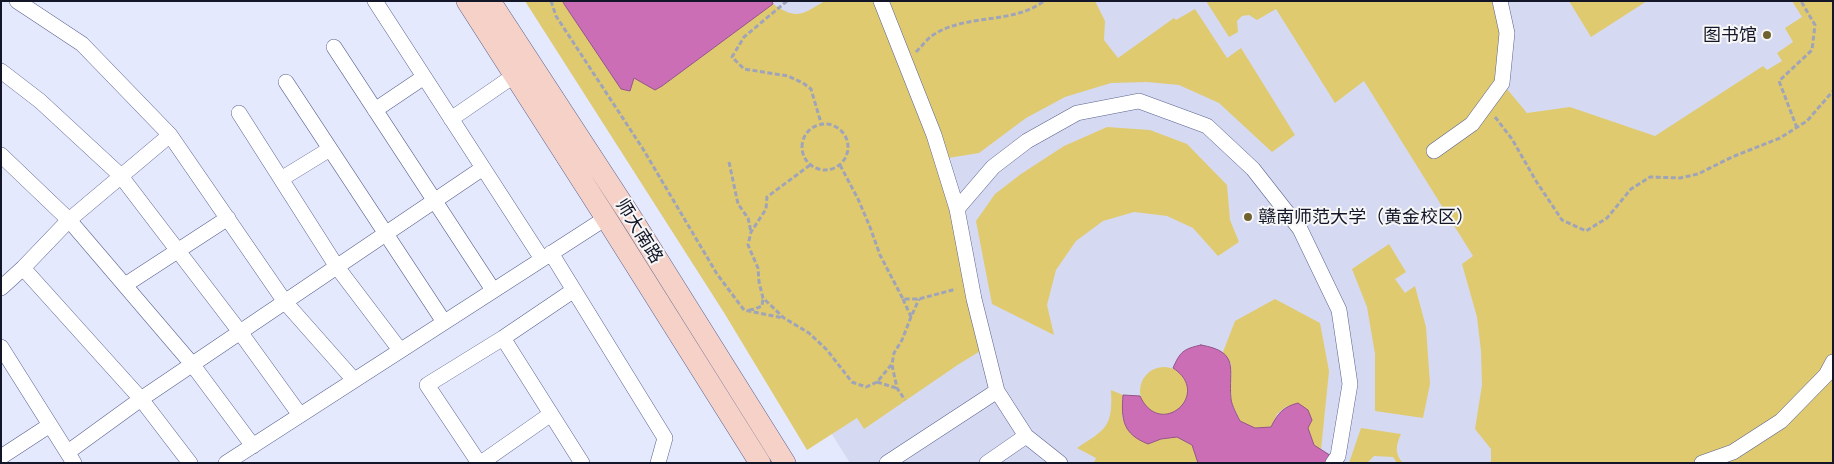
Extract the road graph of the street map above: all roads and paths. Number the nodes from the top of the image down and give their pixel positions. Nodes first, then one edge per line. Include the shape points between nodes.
1 (17, 1) edge
2 (375, 1) edge
3 (467, 1) edge
4 (490, 1) edge
5 (551, 1) edge
6 (787, 1) edge
7 (881, 1) edge
8 (1044, 1) edge
9 (1500, 1) edge
10 (1801, 1) edge
11 (334, 47) dead end
12 (905, 63) junction
13 (1, 70) edge
14 (515, 75) junction
15 (424, 77) junction
16 (286, 82) dead end
17 (1833, 91) edge
18 (1486, 105) junction
19 (375, 110) junction
20 (239, 113) dead end
21 (451, 119) junction
22 (821, 123) junction
23 (1797, 128) junction
24 (170, 135) junction
25 (330, 149) junction
26 (1434, 151) dead end
27 (1, 155) edge
28 (729, 162) dead end
29 (810, 165) junction
30 (840, 165) junction
31 (483, 168) junction
32 (120, 175) junction
33 (281, 179) junction
34 (435, 200) junction
35 (957, 209) junction
36 (228, 218) junction
37 (606, 218) junction
38 (69, 220) junction
39 (751, 232) junction
40 (386, 234) junction
41 (178, 251) junction
42 (547, 256) junction
43 (337, 267) junction
44 (23, 268) junction
45 (125, 285) junction
46 (971, 285) junction
47 (1, 288) edge
48 (493, 290) junction
49 (574, 290) junction
50 (764, 298) junction
51 (903, 299) junction
52 (919, 299) junction
53 (285, 302) junction
54 (744, 310) junction
55 (911, 316) junction
56 (784, 318) junction
57 (444, 322) junction
58 (240, 332) junction
59 (503, 338) junction
60 (1, 347) edge
61 (400, 350) junction
62 (1833, 362) edge
63 (192, 364) junction
64 (892, 364) junction
65 (354, 380) junction
66 (877, 382) junction
67 (897, 388) junction
68 (997, 391) junction
69 (142, 399) junction
70 (905, 400) dead end
71 (551, 414) junction
72 (300, 415) junction
73 (50, 426) junction
74 (1026, 436) junction
75 (252, 446) junction
76 (1, 457) edge
77 (71, 458) edge
78 (1335, 459) edge
79 (1722, 460) edge
80 (190, 463) edge
81 (226, 463) edge
82 (480, 463) edge
83 (582, 463) edge
84 (658, 463) edge
85 (760, 463) edge
86 (785, 463) edge
87 (887, 463) edge
88 (987, 463) edge
89 (1060, 463) edge
90 (1702, 463) edge

1 - 24 street via 82,44
2 - 15 street
3 - 14 main road, 师大南路
4 - 86 main road, 师大南路 via 629,214
5 - 54 path via 556,16 643,149 717,274
6 - 22 path via 744,37 732,57 744,69 788,76 803,83 811,89
7 - 12 street
8 - 12 path via 1018,14 959,24 933,35
9 - 18 street via 1506,33 1502,83
10 - 23 path via 1815,25 1812,50 1779,81
11 - 19 street
12 - 35 street via 934,135
13 - 32 street via 40,101
14 - 21 street
14 - 37 main road, 师大南路
15 - 19 street
15 - 21 street
16 - 25 street
17 - 23 path
18 - 23 path via 1512,139 1562,220 1586,231 1607,218 1631,189 1650,177 1680,178 1698,174
18 - 26 street via 1472,124
19 - 34 street
20 - 33 street
21 - 31 street
22 - 29 path via 808,130 801,144 804,158
22 - 30 path via 836,126 846,136 848,152
24 - 32 street
24 - 36 street
25 - 33 street
25 - 40 street
27 - 38 street
28 - 39 path via 738,204 748,218
29 - 30 path via 824,170
29 - 39 path via 767,196 766,209
30 - 51 path
31 - 34 street
31 - 42 street
32 - 38 street
32 - 41 street
33 - 43 street
34 - 40 street
34 - 48 street
35 - 46 street
35 - 78 street via 993,167 1027,142 1077,113 1139,101 1207,126 1253,169 1300,229 1339,310 1350,384
36 - 41 street
36 - 53 street
37 - 42 street
37 - 85 main road, 师大南路
38 - 44 street
38 - 45 street
39 - 50 path via 748,245 758,268
40 - 43 street
40 - 57 street
41 - 45 street
41 - 58 street
42 - 48 street
42 - 49 street
43 - 53 street
43 - 61 street
44 - 47 street
44 - 69 street
45 - 63 street
46 - 52 path
46 - 68 street
48 - 57 street
49 - 59 street
49 - 84 street via 665,438
50 - 54 path via 762,306
50 - 56 path
51 - 52 path
51 - 55 path
52 - 55 path
53 - 58 street
53 - 65 street
54 - 56 path
55 - 64 path
56 - 66 path via 809,333 852,382 866,387
57 - 61 street
58 - 63 street
58 - 72 street
59 - 71 street
59 - 82 street via 428,385
60 - 73 street
61 - 65 street
62 - 79 street via 1826,375 1781,421
63 - 69 street
63 - 75 street
64 - 66 path
64 - 67 path
65 - 72 street
66 - 67 path
67 - 70 path
68 - 74 street
68 - 87 street
69 - 77 street
69 - 80 street
71 - 82 street
71 - 83 street
72 - 75 street
73 - 76 street
73 - 77 street
74 - 88 street
74 - 89 street
75 - 81 street
79 - 90 street

